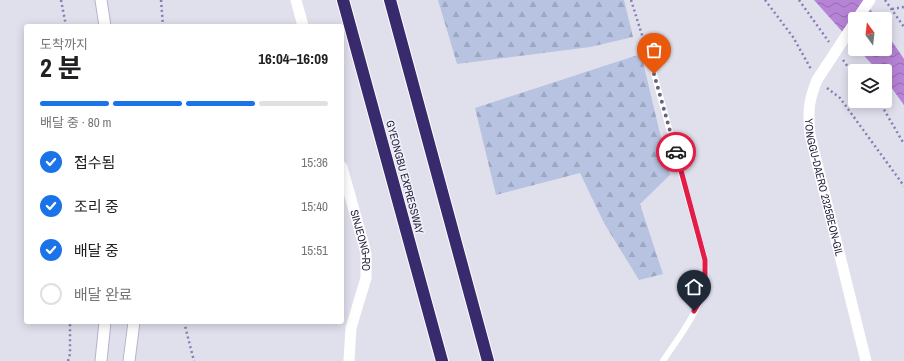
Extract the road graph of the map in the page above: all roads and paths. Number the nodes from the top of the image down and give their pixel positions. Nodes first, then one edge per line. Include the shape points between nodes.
1 (61, 0) edge
2 (101, 0) edge
3 (161, 0) edge
4 (296, 0) edge
5 (343, 0) edge
6 (390, 0) edge
7 (631, 0) edge
8 (765, 0) edge
9 (799, 0) edge
10 (870, 0) edge
11 (886, 0) edge
12 (904, 7) edge
13 (891, 9) junction
14 (862, 12) edge
15 (66, 24) edge
16 (105, 24) edge
17 (163, 24) edge
18 (302, 24) edge
19 (904, 27) edge
20 (848, 33) edge
21 (832, 46) dead end
22 (650, 59) joint
23 (841, 59) dead end
24 (848, 67) edge
25 (817, 80) junction
26 (883, 108) edge
27 (904, 144) edge
28 (344, 174) edge
29 (904, 186) edge
30 (70, 324) edge
31 (105, 324) edge
32 (134, 324) edge
33 (185, 324) edge
34 (68, 361) edge
35 (101, 361) edge
36 (129, 361) edge
37 (194, 361) edge
38 (349, 361) edge
39 (442, 361) edge
40 (488, 361) edge
41 (663, 361) edge
42 (866, 361) edge

1 - 15 path
2 - 16 street
3 - 17 path
4 - 18 street
5 - 39 highway, GYEONGBU EXPRESSWAY
6 - 40 highway
7 - 22 path
8 - 25 path via 793,37
9 - 21 path
10 - 14 street
11 - 13 path
12 - 13 path
13 - 19 path
20 - 25 street, YONGGU-DAERO 2325BEON-GIL, bridge
22 - 41 lane via 705,260 705,280 700,301
23 - 24 path
25 - 29 path via 840,98
25 - 42 street, YONGGU-DAERO 2325BEON-GIL via 810,98 810,135
26 - 27 path
28 - 38 street, SINJEONG-RO via 366,254 366,278 351,328
30 - 34 path
31 - 35 street
32 - 36 street
33 - 37 path

